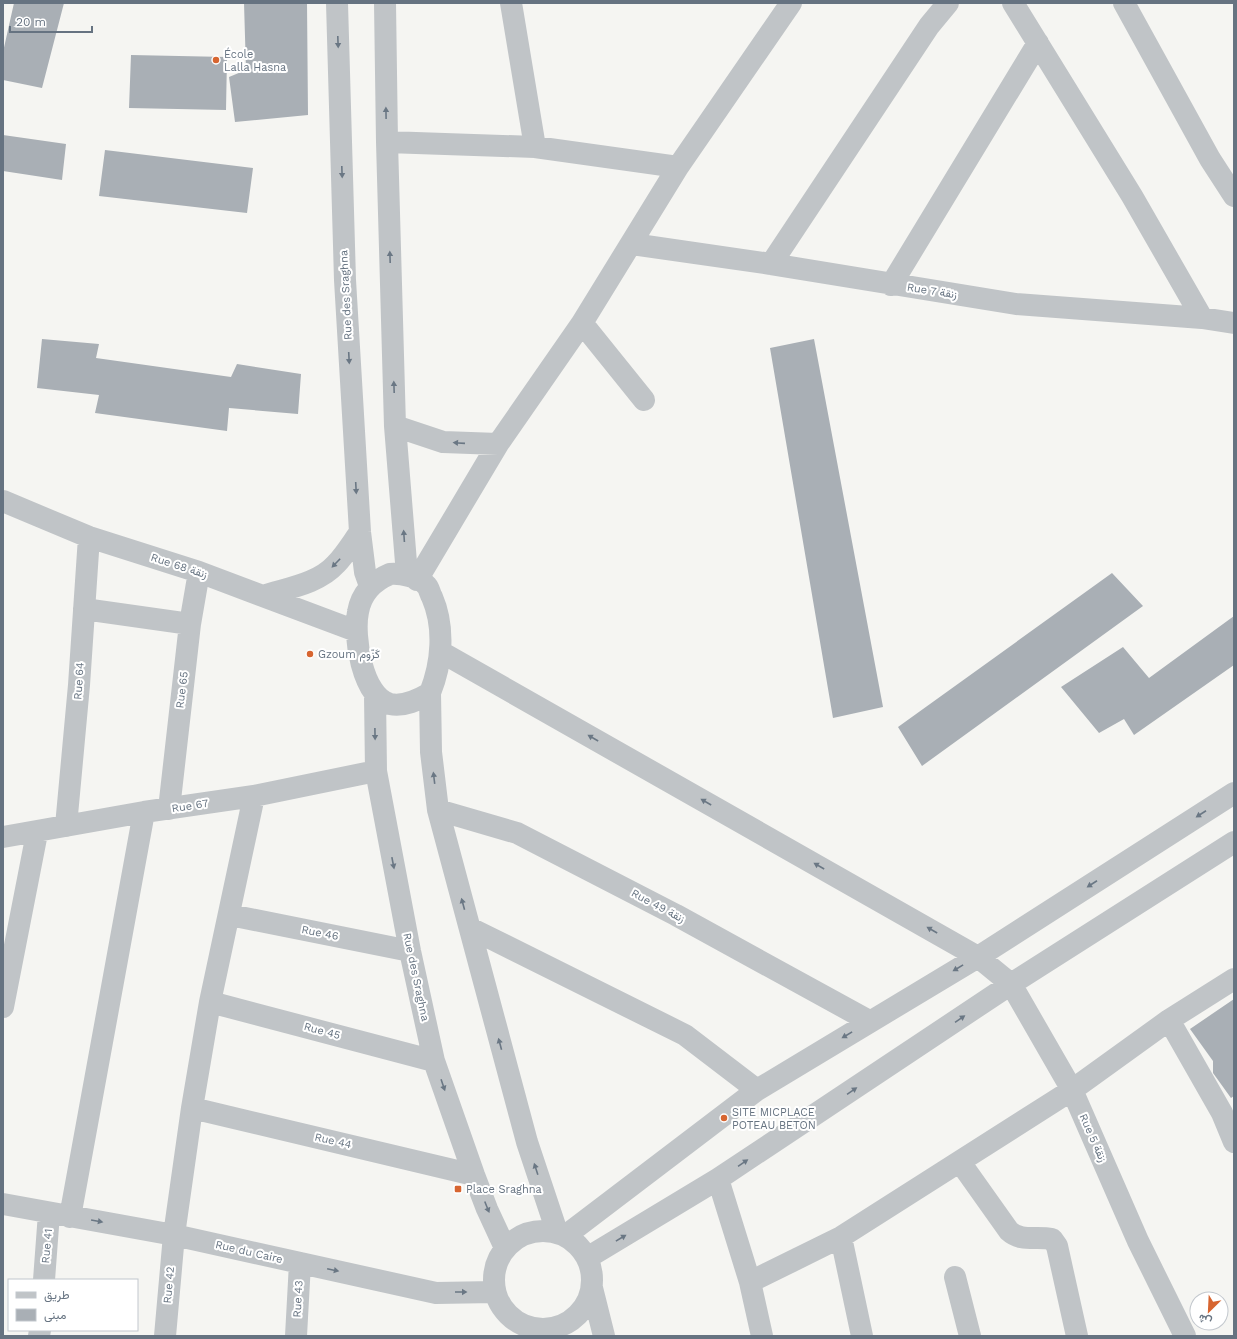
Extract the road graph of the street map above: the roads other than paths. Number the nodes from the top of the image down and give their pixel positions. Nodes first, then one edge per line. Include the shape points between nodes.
1 (337, 3) edge
2 (385, 3) edge
3 (511, 3) edge
4 (791, 3) edge
5 (948, 3) edge
6 (1013, 3) edge
7 (1124, 3) edge
8 (1038, 43) junction
9 (387, 142) junction
10 (535, 147) junction
11 (678, 167) junction
12 (1234, 196) edge
13 (632, 244) junction
14 (771, 264) junction
15 (891, 285) junction
16 (1202, 318) junction
17 (582, 323) junction
18 (1234, 323) edge
19 (644, 400) dead end
20 (395, 426) junction
21 (498, 444) junction
22 (3, 501) edge
23 (360, 532) junction
24 (89, 537) junction
25 (199, 572) junction
26 (412, 578) junction
27 (370, 586) junction
28 (263, 596) junction
29 (84, 609) junction
30 (190, 624) junction
31 (356, 631) junction
32 (441, 652) junction
33 (430, 693) junction
34 (375, 695) junction
35 (376, 770) junction
36 (1234, 793) edge
37 (254, 796) junction
38 (169, 809) junction
39 (438, 810) junction
40 (144, 812) junction
41 (66, 826) junction
42 (37, 833) junction
43 (3, 837) edge
44 (1234, 842) edge
45 (230, 915) junction
46 (470, 928) junction
47 (410, 951) junction
48 (978, 957) junction
49 (1234, 979) edge
50 (1011, 984) junction
51 (210, 1002) junction
52 (3, 1006) edge
53 (1170, 1020) junction
54 (869, 1021) junction
55 (434, 1061) junction
56 (757, 1090) junction
57 (1072, 1090) junction
58 (192, 1108) junction
59 (1228, 1109) edge
60 (1234, 1142) edge
61 (960, 1162) junction
62 (474, 1175) junction
63 (718, 1179) junction
64 (3, 1204) edge
65 (49, 1213) junction
66 (70, 1216) junction
67 (561, 1234) junction
68 (174, 1235) junction
69 (841, 1237) junction
70 (505, 1248) junction
71 (587, 1258) junction
72 (300, 1263) junction
73 (955, 1277) dead end
74 (44, 1279) edge
75 (750, 1282) junction
76 (592, 1288) junction
77 (495, 1292) junction
78 (520, 1330) edge
79 (165, 1336) edge
80 (296, 1336) edge
81 (604, 1336) edge
82 (762, 1336) edge
83 (862, 1336) edge
84 (970, 1336) edge
85 (1077, 1336) edge
86 (1185, 1336) edge

1 -> 23 street, Rue des Sraghna via 345,280
9 -> 2 street
3 - 10 street
4 - 11 street
5 - 14 street via 929,26
6 - 8 street
7 - 12 street via 1210,159
8 - 15 street
8 - 16 street via 1132,196
9 - 10 street
20 -> 9 street
10 - 11 street
11 - 13 street
13 - 14 street, Rue 7 زنقة
13 - 17 street
14 - 15 street, Rue 7 زنقة
15 - 16 street, Rue 7 زنقة via 1016,304
16 - 18 street, Rue 7 زنقة
17 - 19 street
17 - 21 street
21 -> 20 street via 443,442
26 -> 20 street
21 - 26 street
22 - 24 street, Rue 68 زنقة
23 - 27 street, Rue des Sraghna via 365,572
23 -> 28 street via 335,566 321,576
24 - 25 street, Rue 68 زنقة
24 - 29 street, Rue 64
25 - 28 street, Rue 68 زنقة
25 - 30 street, Rue 65
26 - 27 street via 390,574
26 - 32 street via 427,585 436,606
27 - 31 street via 358,611
28 - 31 street, Rue 68 زنقة
29 - 30 street
29 - 41 street, Rue 64
30 - 38 street, Rue 65
31 - 34 street via 362,667
32 - 33 street
48 -> 32 street, Rue 5 زنقة
33 - 34 street via 416,701 403,704 390,704
39 -> 33 street via 431,752
34 -> 35 street, Rue des Sraghna
35 - 37 street, Rue 67
35 -> 47 street, Rue des Sraghna
36 -> 48 street
37 - 38 street, Rue 67
37 - 45 street, Rue 42
38 - 40 street, Rue 67
46 -> 39 street
39 - 54 street, Rue 49 زنقة via 517,833 676,915
40 - 41 street, Rue 67
40 - 66 street
41 - 42 street, Rue 67
42 - 43 street, Rue 67
42 - 52 street
44 - 50 street
45 - 47 street, Rue 46
45 - 51 street, Rue 42
46 - 56 street via 685,1035
67 -> 46 street via 527,1142
47 - 55 street, Rue des Sraghna
48 - 50 street, Rue 5 زنقة
48 -> 54 street
49 - 53 street
50 - 57 street, Rue 5 زنقة
63 -> 50 street
51 - 55 street, Rue 45
51 - 58 street, Rue 42
53 - 57 street
53 - 59 street
54 -> 56 street
55 -> 62 street, Rue des Sraghna
56 - 67 street
57 - 61 street
57 - 86 street, Rue 5 زنقة via 1138,1241
58 - 62 street, Rue 44
58 - 68 street, Rue 42
59 - 60 street
61 - 69 street
61 - 85 street via 1008,1231 1014,1236 1025,1238 1052,1239 1057,1246
62 -> 70 street, Rue des Sraghna
71 -> 63 street
63 - 75 street
64 - 65 street, Rue du Caire
65 - 66 street, Rue du Caire
65 - 74 street, Rue 41
66 -> 68 street, Rue du Caire
67 - 70 street via 547,1231 530,1232 515,1239
67 - 71 street via 579,1246
68 - 72 street, Rue du Caire
68 - 79 street, Rue 42
69 - 75 street
69 - 83 street
70 - 77 street via 496,1264
71 - 76 street via 592,1273
72 -> 77 street, Rue du Caire via 436,1292
72 - 80 street, Rue 43
73 - 84 street
75 - 82 street
76 - 78 street via 587,1302 578,1314 566,1323 552,1328
76 - 81 street
77 - 78 street via 501,1305

